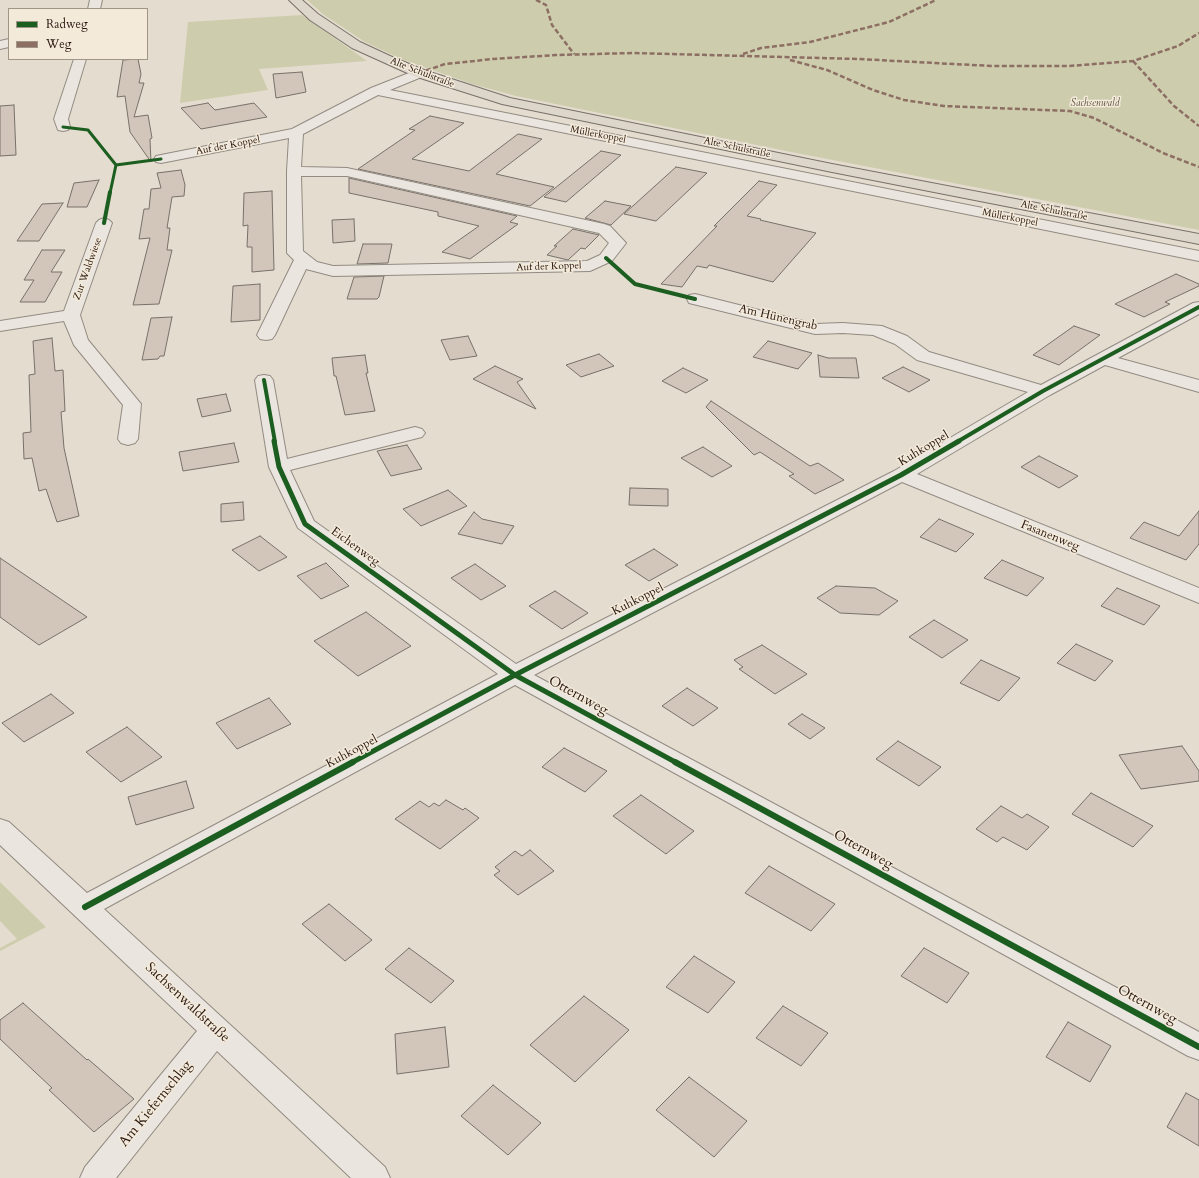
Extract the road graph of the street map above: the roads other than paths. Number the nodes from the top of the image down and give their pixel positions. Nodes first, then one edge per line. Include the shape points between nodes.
1 (295, 0) edge
2 (80, 60) edge
3 (419, 73) junction
4 (376, 91) junction
5 (63, 127) dead end
6 (296, 132) junction
7 (161, 159) dead end
8 (832, 168) junction
9 (294, 171) junction
10 (820, 180) junction
11 (104, 223) dead end
12 (1199, 239) edge
13 (1199, 256) edge
14 (302, 259) junction
15 (695, 299) dead end
16 (1199, 307) edge
17 (71, 315) junction
18 (0, 326) edge
19 (266, 335) dead end
20 (1103, 359) junction
21 (264, 380) dead end
22 (1199, 386) edge
23 (1043, 391) junction
24 (415, 433) dead end
25 (128, 439) dead end
26 (279, 467) junction
27 (901, 475) junction
28 (1199, 596) edge
29 (515, 675) junction
30 (0, 829) edge
31 (85, 907) junction
32 (216, 1030) junction
33 (1199, 1047) edge
34 (96, 1178) edge
35 (374, 1178) edge

1 - 3 main road, Alte Schulstraße via 314,17 356,44
2 - 5 street via 61,119
3 - 4 street, Auf der Koppel
3 - 8 main road, Alte Schulstraße via 507,101
4 - 6 street, Auf der Koppel
4 - 10 street, Müllerkoppel
6 - 7 street, Auf der Koppel
6 - 9 street
8 - 10 street
8 - 12 main road, Alte Schulstraße
9 - 14 street via 295,253
9 - 14 street, Auf der Koppel via 347,172 503,206 604,229 618,243 606,258 590,266 333,271 311,265
10 - 13 street, Müllerkoppel
11 - 17 street, Zur Waldwiese
14 - 19 street
15 - 23 street, Am Hünengrab via 815,329 876,330 901,340 923,356
16 - 20 street, Kuhkoppel
17 - 18 street, Zur Waldwiese
17 - 25 street, Zur Waldwiese via 80,341 132,404
20 - 22 street
20 - 23 street, Kuhkoppel
21 - 26 street, Eichenweg
23 - 27 street, Kuhkoppel
24 - 26 street
26 - 29 street, Eichenweg via 305,524
27 - 28 street, Fasanenweg
27 - 29 street, Kuhkoppel
29 - 31 street, Kuhkoppel
29 - 33 street, Otternweg
30 - 31 street, Sachsenwaldstraße
31 - 32 street, Sachsenwaldstraße
32 - 34 street, Am Kiefernschlag
32 - 35 street, Sachsenwaldstraße

